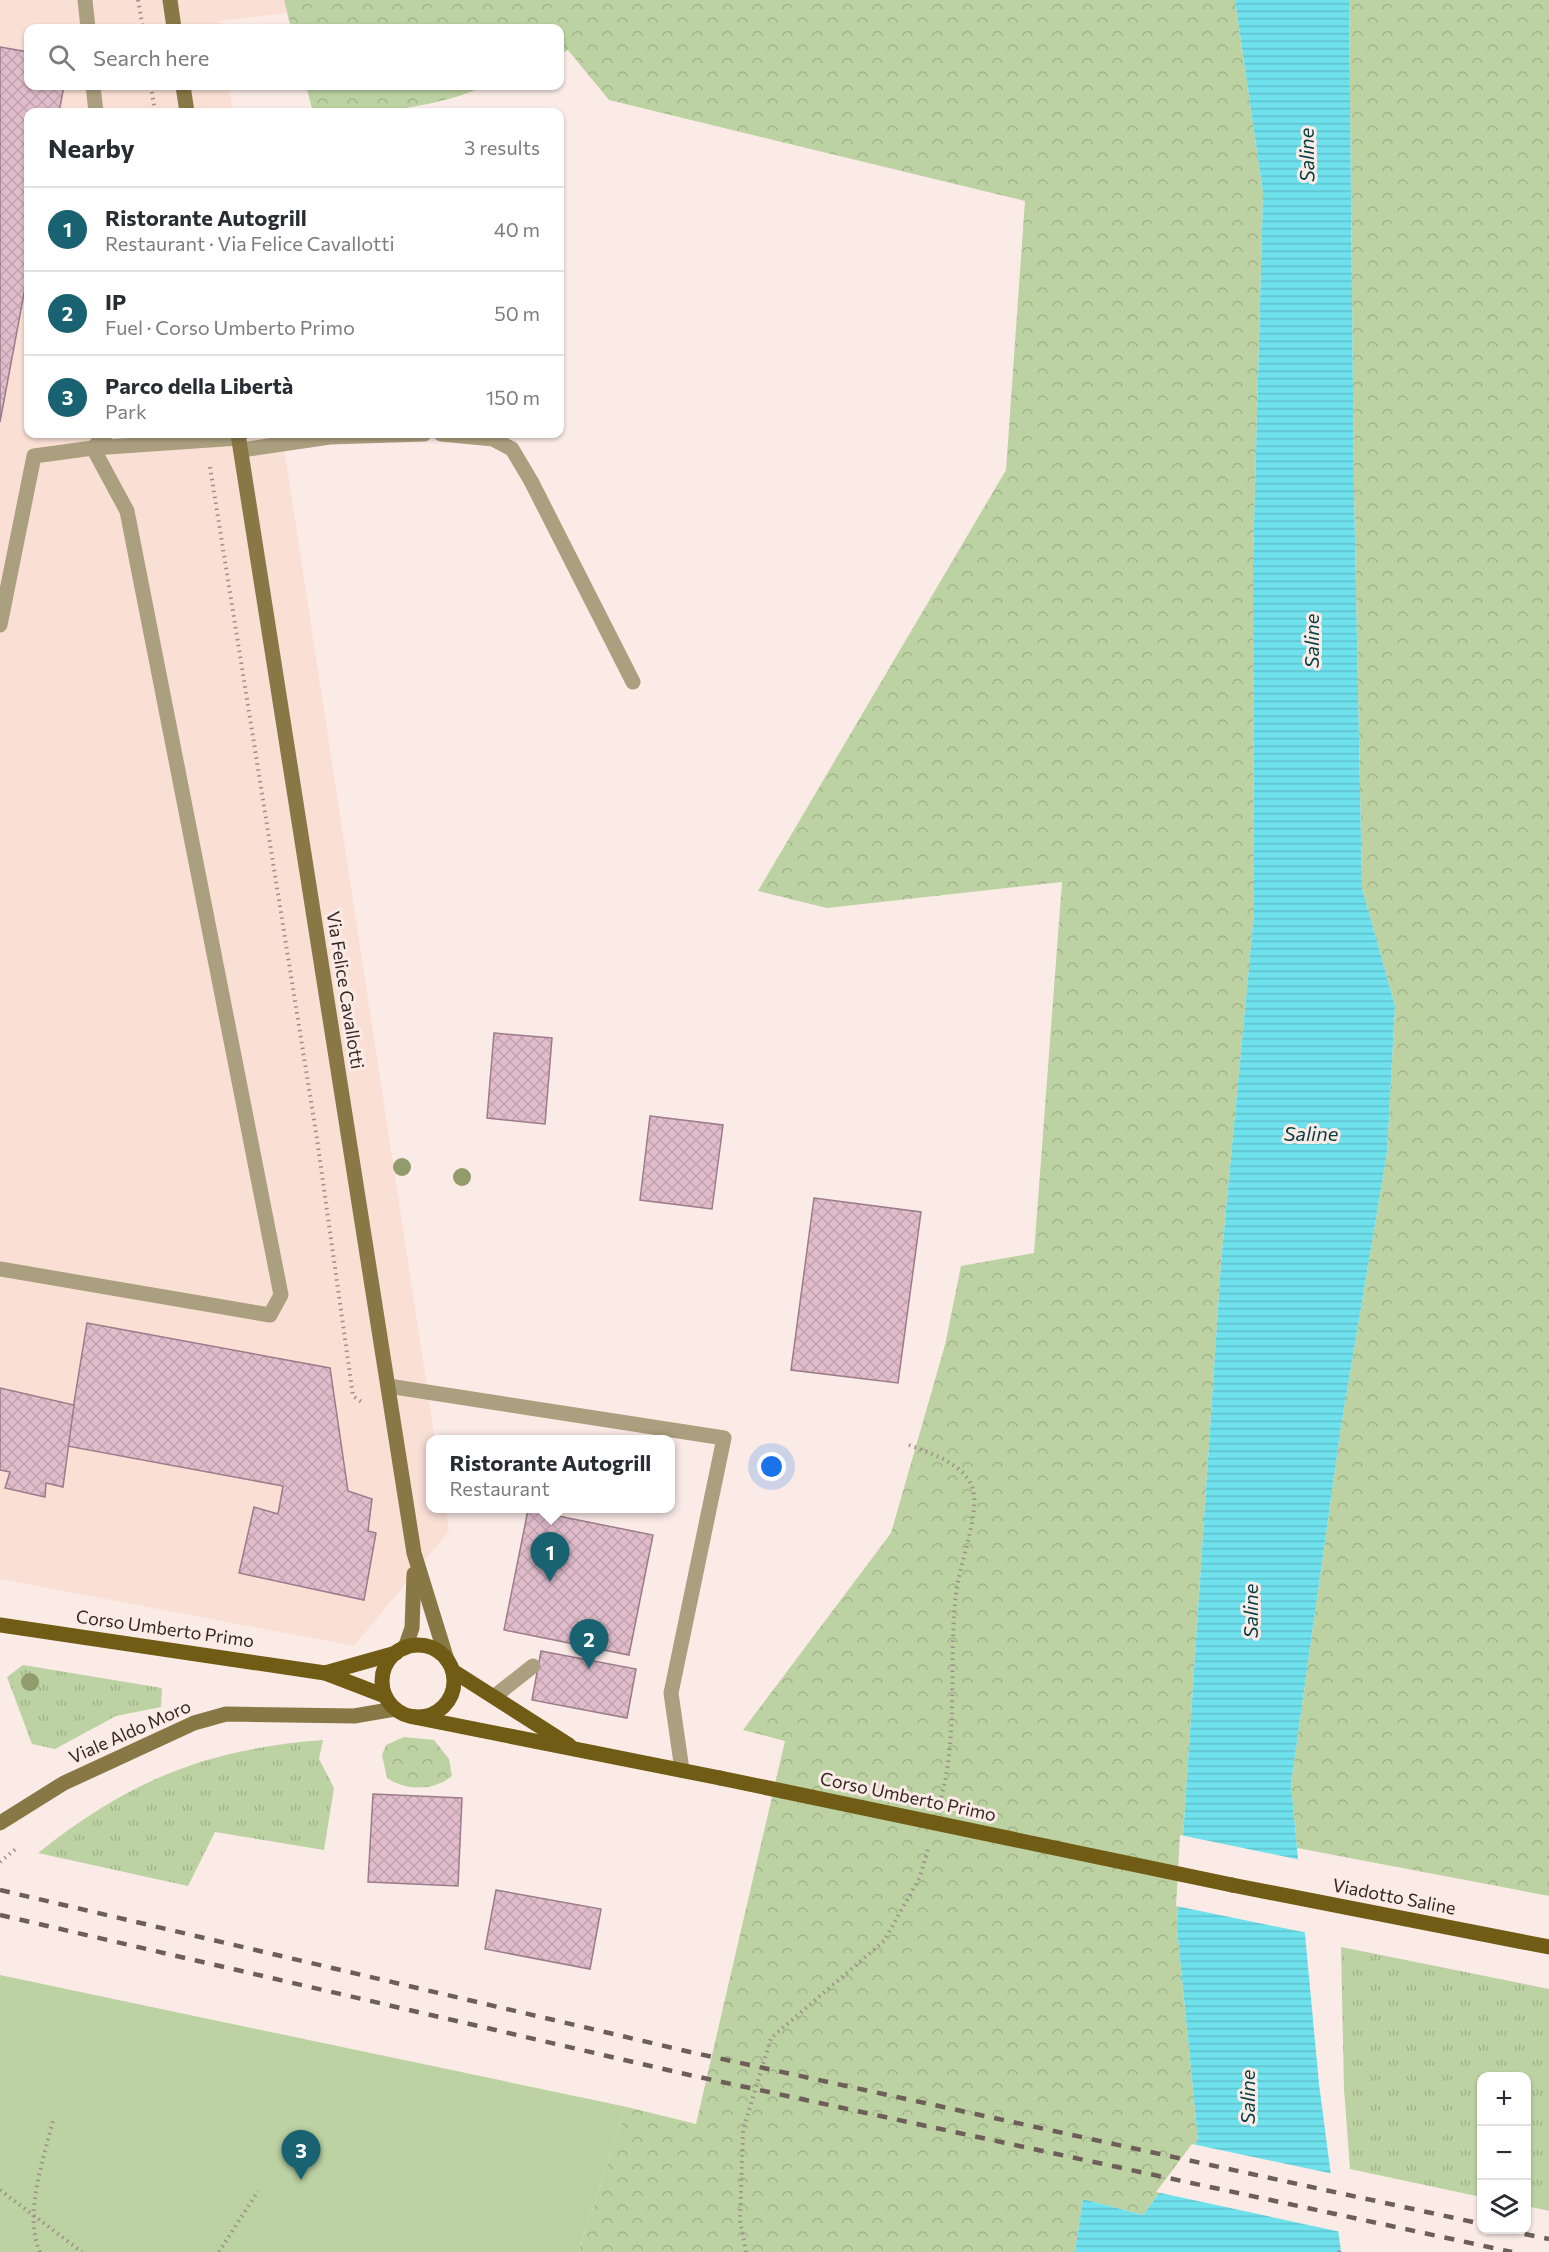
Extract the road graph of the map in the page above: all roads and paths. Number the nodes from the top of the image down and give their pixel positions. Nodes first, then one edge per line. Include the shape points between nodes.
1 (85, 0) edge
2 (138, 0) edge
3 (170, 0) edge
4 (88, 24) edge
5 (142, 24) edge
6 (173, 24) edge
7 (93, 90) edge
8 (152, 90) edge
9 (184, 90) edge
10 (96, 108) edge
11 (155, 108) edge
12 (186, 108) edge
13 (102, 438) edge
14 (300, 438) edge
15 (483, 438) edge
16 (239, 440) edge
17 (93, 448) junction
18 (211, 474) dead end
19 (0, 625) edge
20 (633, 682) dead end
21 (0, 1269) edge
22 (388, 1386) junction
23 (393, 1423) junction
24 (909, 1445) dead end
25 (414, 1553) junction
26 (0, 1625) edge
27 (400, 1650) junction
28 (450, 1665) junction
29 (533, 1666) dead end
30 (325, 1673) junction
31 (386, 1695) junction
32 (495, 1696) junction
33 (395, 1709) junction
34 (414, 1717) junction
35 (576, 1750) junction
36 (682, 1770) junction
37 (941, 1800) dead end
38 (0, 1823) edge
39 (929, 1844) dead end
40 (1232, 1885) joint
41 (1549, 1947) edge
42 (53, 2120) dead end
43 (0, 2190) edge
44 (258, 2190) dead end
45 (32, 2214) junction
46 (40, 2252) edge
47 (82, 2252) edge
48 (219, 2252) edge
49 (746, 2252) edge

1 - 4 lane
2 - 5 path
3 - 6 main road
7 - 10 lane
8 - 11 path
9 - 12 main road
13 - 17 lane
14 - 16 lane
15 - 20 lane via 512,449
16 - 17 lane
16 - 22 main road, Via Felice Cavallotti
17 - 19 lane via 34,456
17 - 21 lane via 127,511 280,1295 270,1315
18 - 23 path via 317,1139 352,1396
22 - 23 main road, Via Felice Cavallotti
22 - 36 lane via 724,1438 672,1693
23 - 25 main road, Via Felice Cavallotti
24 - 37 path via 936,1455 965,1474 974,1495 956,1594 950,1767
25 - 27 main road, Via Felice Cavallotti via 412,1628
25 - 28 main road, Via Felice Cavallotti
26 - 30 main road, Corso Umberto Primo
27 - 28 main road via 428,1647
27 - 30 main road, Corso Umberto Primo
27 - 31 main road via 383,1672
28 - 32 main road, Corso Umberto Primo
28 - 34 main road via 454,1682 446,1704 437,1712
29 - 32 lane
30 - 31 main road, Corso Umberto Primo
31 - 33 main road
32 - 35 main road, Corso Umberto Primo
33 - 34 main road
33 - 38 main road, Viale Aldo Moro via 354,1716 226,1714 194,1723 64,1783
34 - 35 main road, Corso Umberto Primo
35 - 36 main road, Corso Umberto Primo
36 - 40 main road, Corso Umberto Primo, bridge
39 - 49 path via 920,1877 884,1941 771,2038 743,2130 740,2222
40 - 41 main road, Viadotto Saline
42 - 45 path
43 - 45 path
44 - 48 path
45 - 46 path via 34,2239
45 - 47 path

